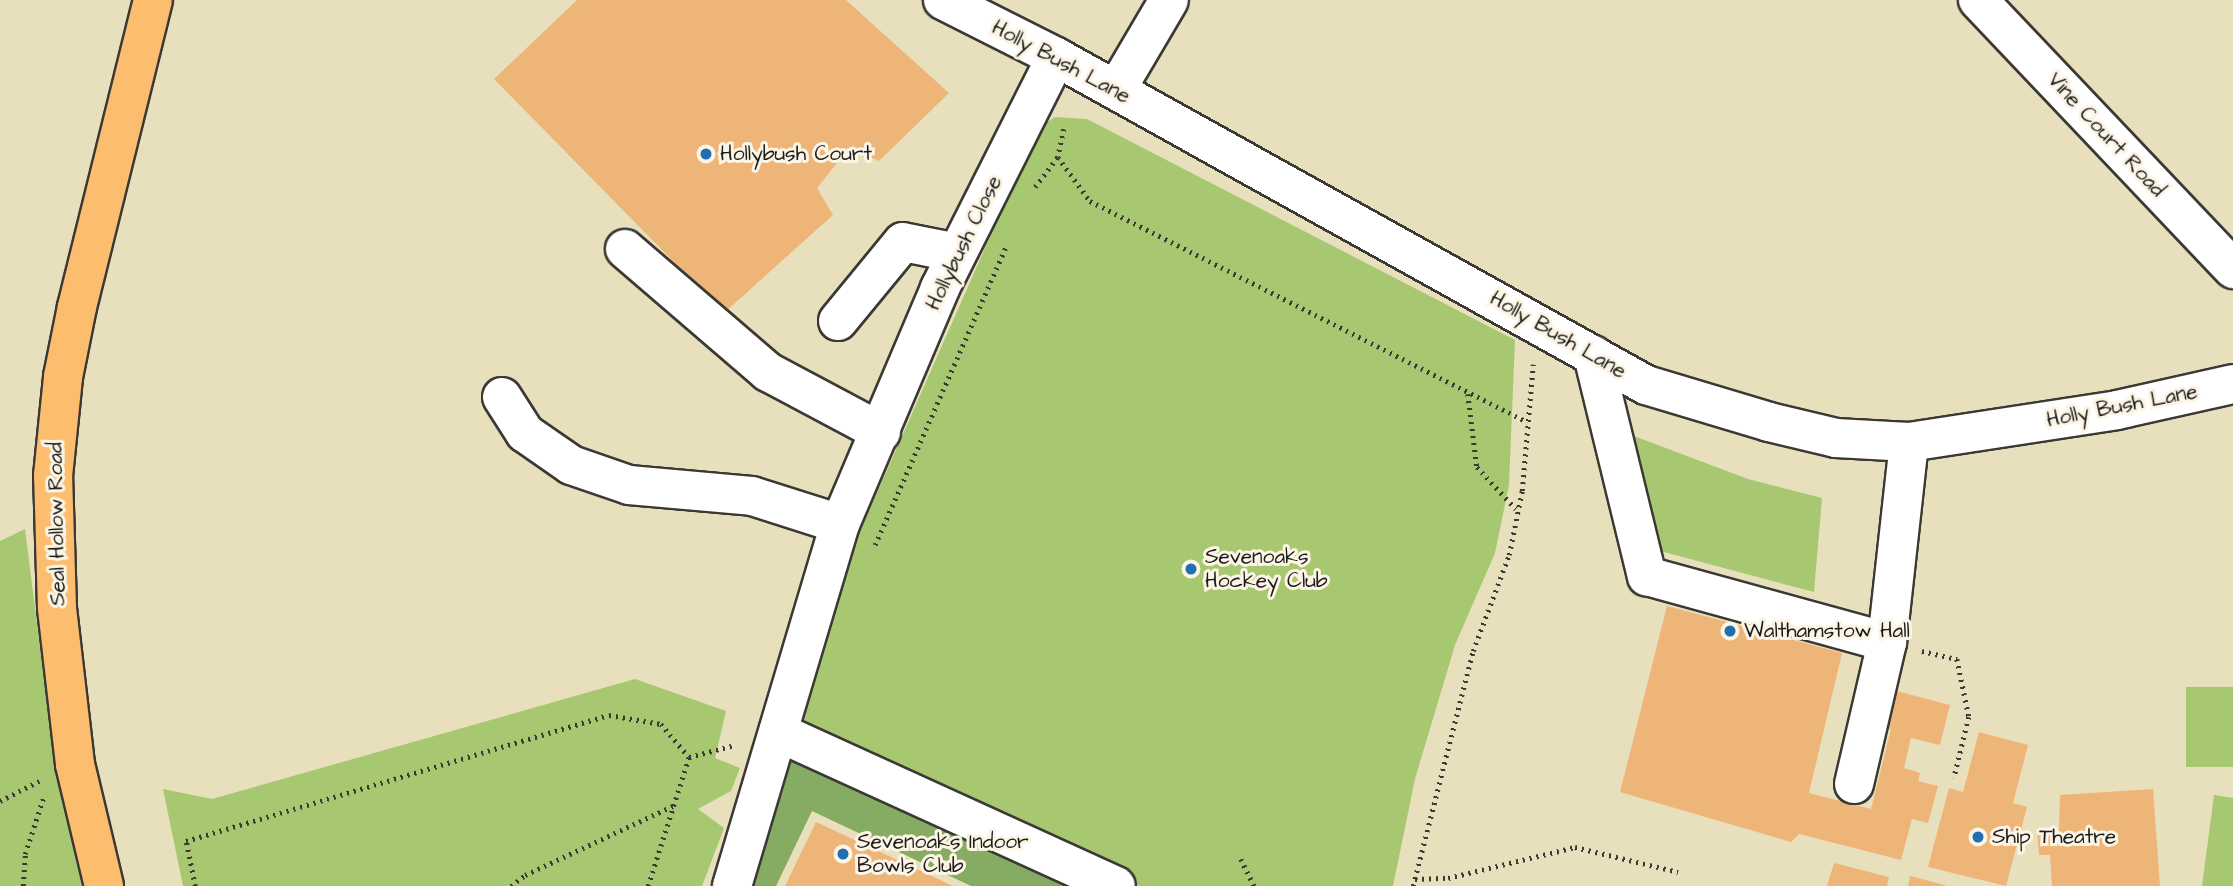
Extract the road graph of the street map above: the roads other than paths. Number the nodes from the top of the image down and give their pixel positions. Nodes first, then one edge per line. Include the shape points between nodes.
1 (153, 0) edge
2 (943, 0) edge
3 (1169, 0) edge
4 (1978, 0) edge
5 (1069, 64) junction
6 (1116, 90) junction
7 (625, 249) dead end
8 (957, 253) junction
9 (2233, 269) edge
10 (838, 321) dead end
11 (1593, 355) junction
12 (2233, 384) edge
13 (502, 397) dead end
14 (881, 432) junction
15 (1909, 442) junction
16 (840, 524) junction
17 (1887, 642) junction
18 (780, 733) junction
19 (1854, 784) dead end
20 (104, 886) edge
21 (732, 886) edge
22 (1116, 886) edge

1 - 20 main road, Seal Hollow Road via 75,319 63,377 53,476 57,608 75,764
2 - 5 street, Holly Bush Lane
3 - 6 street
4 - 9 street, Vine Court Road
5 - 6 street, Holly Bush Lane
5 - 8 street, Hollybush Close
6 - 11 street, Holly Bush Lane
7 - 14 street via 768,372
8 - 10 street via 905,229
8 - 14 street, Hollybush Close
11 - 15 street, Holly Bush Lane via 1646,385 1769,422 1836,438
11 - 17 street via 1647,576
12 - 15 street, Holly Bush Lane via 2117,410
13 - 16 street via 525,433 572,465 629,485 751,496
14 - 16 street, Hollybush Close
15 - 17 street
16 - 18 street, Hollybush Close
17 - 19 street
18 - 21 street, Hollybush Close
18 - 22 street

